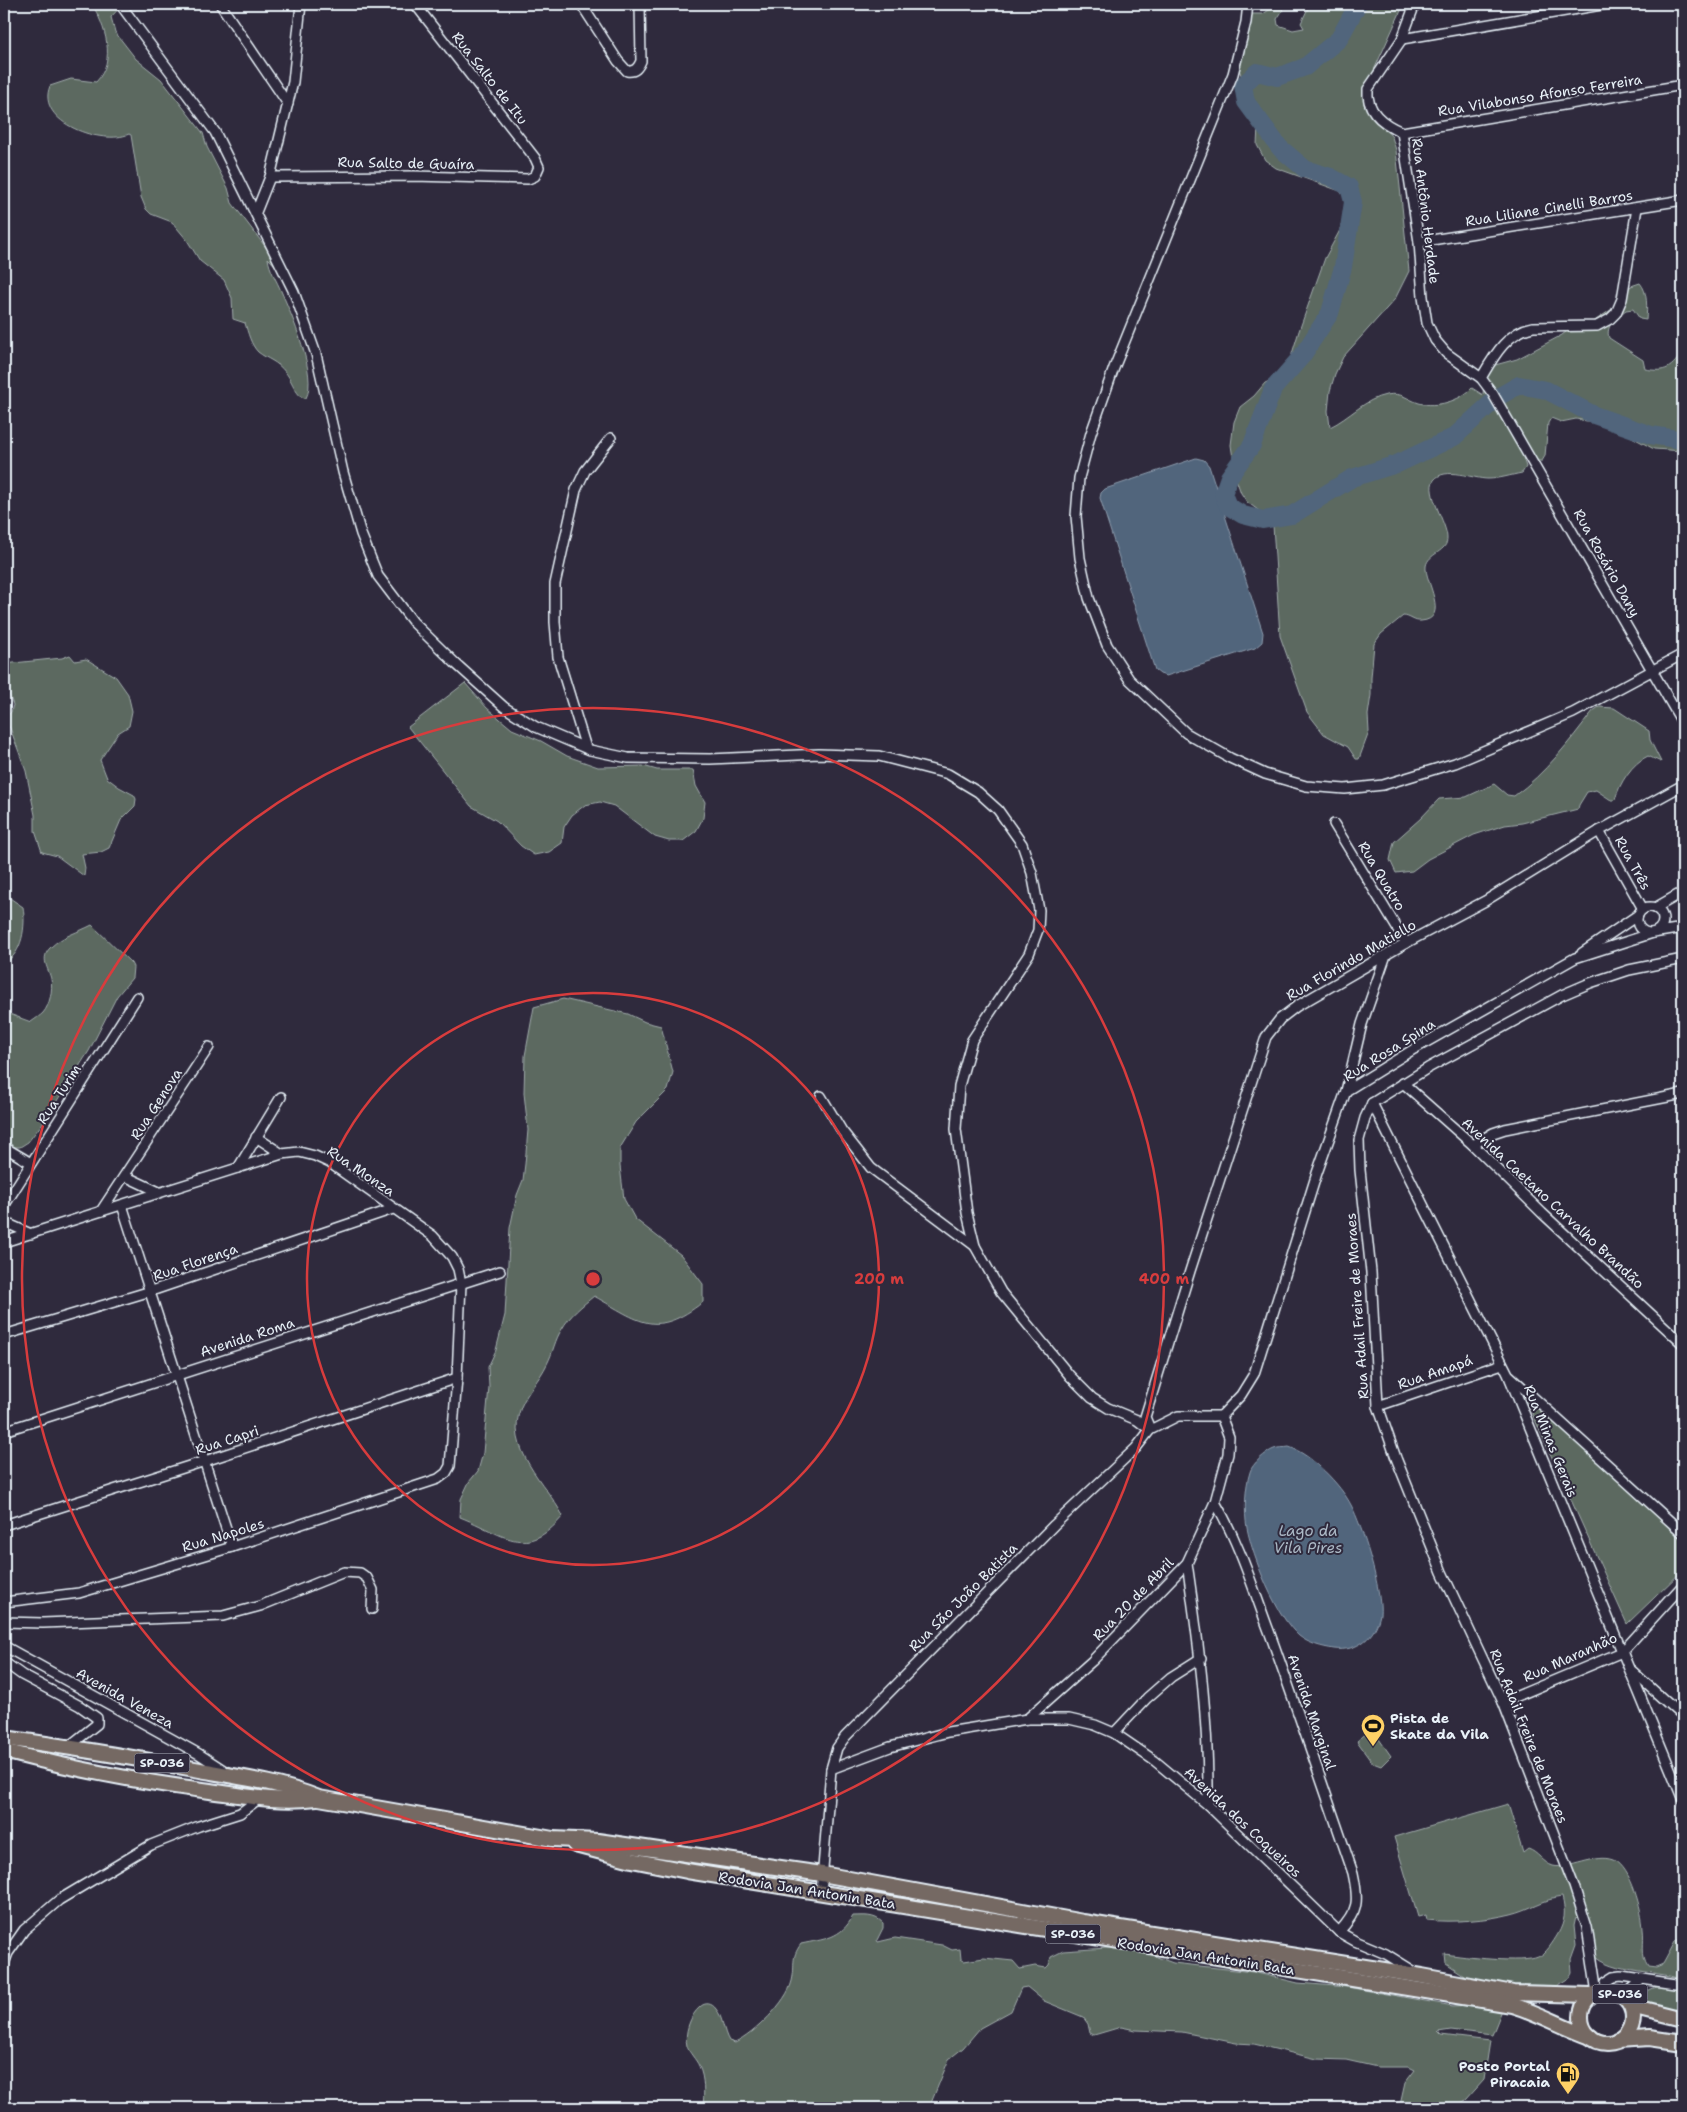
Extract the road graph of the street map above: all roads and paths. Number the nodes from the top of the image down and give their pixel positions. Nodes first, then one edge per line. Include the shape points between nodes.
1 (120, 4) edge
2 (220, 4) edge
3 (301, 4) edge
4 (415, 4) edge
5 (581, 4) edge
6 (640, 4) edge
7 (1248, 4) edge
8 (1415, 4) edge
9 (1608, 4) edge
10 (1402, 39) junction
11 (1683, 85) edge
12 (288, 104) junction
13 (1402, 132) junction
14 (539, 170) joint
15 (270, 176) junction
16 (1683, 200) edge
17 (1637, 208) junction
18 (256, 212) junction
19 (1419, 242) junction
20 (1481, 378) junction
21 (1493, 394) joint
22 (611, 438) dead end
23 (1683, 654) edge
24 (1651, 671) junction
25 (1683, 724) edge
26 (586, 748) junction
27 (1683, 785) edge
28 (1334, 824) dead end
29 (1599, 831) junction
30 (1683, 892) edge
31 (1655, 908) junction
32 (1641, 912) junction
33 (1683, 928) edge
34 (1653, 933) junction
35 (1406, 943) junction
36 (1386, 955) junction
37 (1575, 958) junction
38 (1683, 959) edge
39 (137, 997) dead end
40 (209, 1047) dead end
41 (1403, 1083) junction
42 (1346, 1091) junction
43 (1683, 1094) edge
44 (821, 1096) dead end
45 (281, 1097) dead end
46 (1372, 1103) junction
47 (256, 1137) junction
48 (1473, 1145) junction
49 (4, 1147) edge
50 (282, 1154) junction
51 (31, 1163) junction
52 (238, 1168) junction
53 (125, 1176) junction
54 (159, 1192) junction
55 (122, 1205) junction
56 (4, 1206) edge
57 (393, 1209) junction
58 (101, 1211) junction
59 (4, 1222) edge
60 (31, 1234) junction
61 (4, 1242) edge
62 (975, 1246) junction
63 (500, 1271) dead end
64 (461, 1283) junction
65 (151, 1291) junction
66 (4, 1334) edge
67 (1683, 1344) edge
68 (1502, 1364) junction
69 (177, 1374) junction
70 (1508, 1374) junction
71 (457, 1378) junction
72 (1378, 1406) junction
73 (1221, 1416) junction
74 (1150, 1430) junction
75 (4, 1431) edge
76 (205, 1461) junction
77 (446, 1473) joint
78 (1214, 1502) junction
79 (4, 1525) edge
80 (1683, 1533) edge
81 (232, 1547) junction
82 (1188, 1563) junction
83 (1683, 1585) edge
84 (4, 1602) edge
85 (372, 1609) dead end
86 (4, 1622) edge
87 (4, 1646) edge
88 (1622, 1652) junction
89 (1201, 1658) junction
90 (4, 1662) edge
91 (1629, 1668) junction
92 (1503, 1702) junction
93 (1683, 1716) edge
94 (1027, 1719) junction
95 (1114, 1733) junction
96 (4, 1738) edge
97 (68, 1747) junction
98 (4, 1751) edge
99 (68, 1768) junction
100 (831, 1769) junction
101 (231, 1776) junction
102 (226, 1794) junction
103 (260, 1798) junction
104 (319, 1798) junction
105 (1683, 1800) edge
106 (1208, 1805) junction
107 (553, 1839) junction
108 (822, 1874) junction
109 (821, 1892) junction
110 (1339, 1932) junction
111 (4, 1964) edge
112 (1422, 1976) junction
113 (1642, 1979) junction
114 (1683, 1985) edge
115 (1598, 1993) junction
116 (1629, 2003) junction
117 (1683, 2019) edge
118 (1590, 2037) junction
119 (1618, 2040) junction
120 (1683, 2043) edge

1 - 18 street via 215,132
2 - 12 street
3 - 12 street via 296,62
4 - 14 street, Rua Salto de Itu via 538,162
5 - 6 street via 627,71 636,70 641,61
7 - 24 street via 1233,74 1114,368 1079,478 1076,516 1080,558 1089,598 1107,645 1129,679 1186,732 1265,774 1306,786 1345,789 1383,785 1455,763 1573,713
8 - 10 street, Rua Antônio Herdade
9 - 10 street
10 - 13 street, Rua Antônio Herdade via 1374,79 1367,98 1378,117
11 - 13 street, Rua Vilabonso Afonso Ferreira
12 - 15 street
13 - 19 street, Rua Antônio Herdade
14 - 15 street, Rua Salto de Guaíra via 528,179
15 - 18 street
16 - 17 street, Rua Liliane Cinelli Barros
17 - 19 street, Rua Liliane Cinelli Barros
17 - 20 street via 1622,299 1616,313 1597,326 1523,328 1496,353
18 - 26 street via 294,292 316,354 348,490 378,576 413,622 504,707 536,727
19 - 20 street, Rua Antônio Herdade via 1423,297 1435,340 1446,353
20 - 21 street, Rua Antônio Herdade
21 - 24 street, Rua Rosário Dany
22 - 26 street via 585,471 576,490 555,584 558,657
23 - 24 street
24 - 25 street, Rua Rosário Dany
26 - 62 street via 628,758 878,756 948,774 978,792 998,810 1022,844 1032,873 1039,910 1038,930 1029,954 972,1040 959,1086 956,1129 967,1213
27 - 29 street, Rua Florindo Matiello
28 - 35 street, Rua Quatro
29 - 32 street, Rua Três
29 - 35 street, Rua Florindo Matiello via 1485,901
30 - 31 street
31 - 32 street
31 - 34 street via 1663,918 1659,930
32 - 34 street via 1637,922 1640,929
32 - 37 street
33 - 34 street, Rua Rosa Spina
34 - 37 street, Rua Rosa Spina
35 - 36 street, Rua Florindo Matiello
36 - 42 street via 1362,1024
36 - 74 street, Rua Florindo Matiello via 1297,1006 1280,1019 1266,1037 1145,1417
37 - 42 street, Rua Rosa Spina via 1414,1048
38 - 41 street via 1629,970 1562,995
39 - 51 street, Rua Turim
40 - 53 street, Rua Genova
41 - 46 street
41 - 48 street, Avenida Caetano Carvalho Brandão
42 - 73 street, Rua Rosa Spina via 1254,1374 1241,1395
43 - 48 street via 1506,1128
44 - 62 street via 847,1138 871,1168
45 - 47 street
46 - 68 street, Rua Minas Gerais
46 - 72 street, Rua Adail Freire de Moraes via 1359,1140 1371,1272
47 - 50 street
47 - 52 street
48 - 67 street, Avenida Caetano Carvalho Brandão
49 - 51 street
50 - 52 street, Rua Monza
50 - 57 street, Rua Monza via 299,1152 330,1163
51 - 56 street, Rua Turim
52 - 54 street, Rua Monza
53 - 54 street
53 - 58 street, Rua Genova
54 - 55 street, Rua Monza
55 - 58 street, Rua Monza
55 - 65 street
57 - 64 street, Rua Monza via 445,1248 458,1269
57 - 65 street, Rua Florença
58 - 60 street, Rua Monza
59 - 60 street
60 - 61 street, Rua Monza
62 - 74 street via 1002,1292 1070,1376 1092,1398
63 - 64 street, Avenida Roma
64 - 69 street, Avenida Roma
64 - 71 street, Rua Monza
65 - 66 street, Rua Florença
65 - 69 street
68 - 70 street, Rua Minas Gerais
68 - 72 street, Rua Amapá
69 - 75 street, Avenida Roma
69 - 76 street
70 - 80 street
70 - 88 street, Rua Minas Gerais
71 - 76 street, Rua Capri
71 - 77 street, Rua Monza via 450,1466
72 - 92 street, Rua Adail Freire de Moraes via 1442,1572
73 - 74 street, Rua São João Batista via 1178,1416
73 - 78 street, Rua 20 de Abril via 1229,1437 1228,1454
74 - 100 street, Rua São João Batista via 1136,1448 1046,1532 845,1737 837,1748
76 - 79 street, Rua Capri
76 - 81 street
77 - 81 street, Rua Napoles
78 - 82 street, Rua 20 de Abril
78 - 110 street, Avenida Marginal via 1228,1524 1249,1577 1352,1873 1357,1905
81 - 84 street, Rua Napoles via 79,1593
82 - 89 street
82 - 94 street, Rua 20 de Abril via 1092,1661
83 - 88 street, Rua Maranhão
85 - 86 street via 373,1590 367,1578 360,1573 344,1572 260,1606 223,1616 42,1624
87 - 101 street, Avenida Veneza via 199,1754
88 - 91 street, Rua Minas Gerais
88 - 92 street, Rua Maranhão
89 - 95 street via 1171,1677
89 - 106 street via 1207,1716
90 - 97 street, Avenida Veneza via 97,1718 97,1724
91 - 93 street
91 - 105 street, Rua Minas Gerais
92 - 115 street, Rua Adail Freire de Moraes via 1574,1886 1587,1927
94 - 95 street, Avenida dos Coqueiros via 1069,1719
94 - 100 street, Avenida dos Coqueiros via 915,1740
95 - 106 street, Avenida dos Coqueiros via 1155,1761
96 - 97 main road, Rodovia Jan Antonin Bata / SP-036
97 - 99 main road via 65,1760
97 - 101 main road, Rodovia Jan Antonin Bata / SP-036
98 - 99 main road, Rodovia Jan Antonin Bata / SP-036
99 - 102 main road, Rodovia Jan Antonin Bata / SP-036
100 - 108 street, Rua São João Batista
101 - 102 main road
101 - 104 main road, Rodovia Jan Antonin Bata / SP-036 via 302,1791
102 - 103 main road, Rodovia Jan Antonin Bata / SP-036
103 - 104 main road, Rodovia Jan Antonin Bata / SP-036
103 - 111 street via 240,1813 151,1845 59,1900 24,1930
104 - 107 main road, Rodovia Jan Antonin Bata / SP-036
106 - 110 street, Avenida dos Coqueiros
107 - 108 main road, Rodovia Jan Antonin Bata / SP-036 via 598,1841
107 - 109 main road, Rodovia Jan Antonin Bata / SP-036 via 632,1860
108 - 109 street, Rua São João Batista
108 - 112 main road, Rodovia Jan Antonin Bata / SP-036 via 1083,1922
109 - 118 main road, Rodovia Jan Antonin Bata / SP-036 via 1512,2005
110 - 112 street, Avenida dos Coqueiros via 1386,1954
112 - 115 main road, Rodovia Jan Antonin Bata / SP-036 via 1513,1993
113 - 114 street
113 - 115 street via 1614,1977
113 - 116 street via 1630,1990
115 - 116 main road, Rodovia Jan Antonin Bata / SP-036 via 1612,1991
115 - 118 main road, SP-036 via 1586,2002 1582,2011 1581,2020
116 - 117 main road, Rodovia Jan Antonin Bata / SP-036
116 - 119 main road, SP-036 via 1633,2014 1630,2030
118 - 119 main road, Rodovia Jan Antonin Bata / SP-036 via 1605,2043
119 - 120 main road, Rodovia Jan Antonin Bata / SP-036 via 1650,2038

